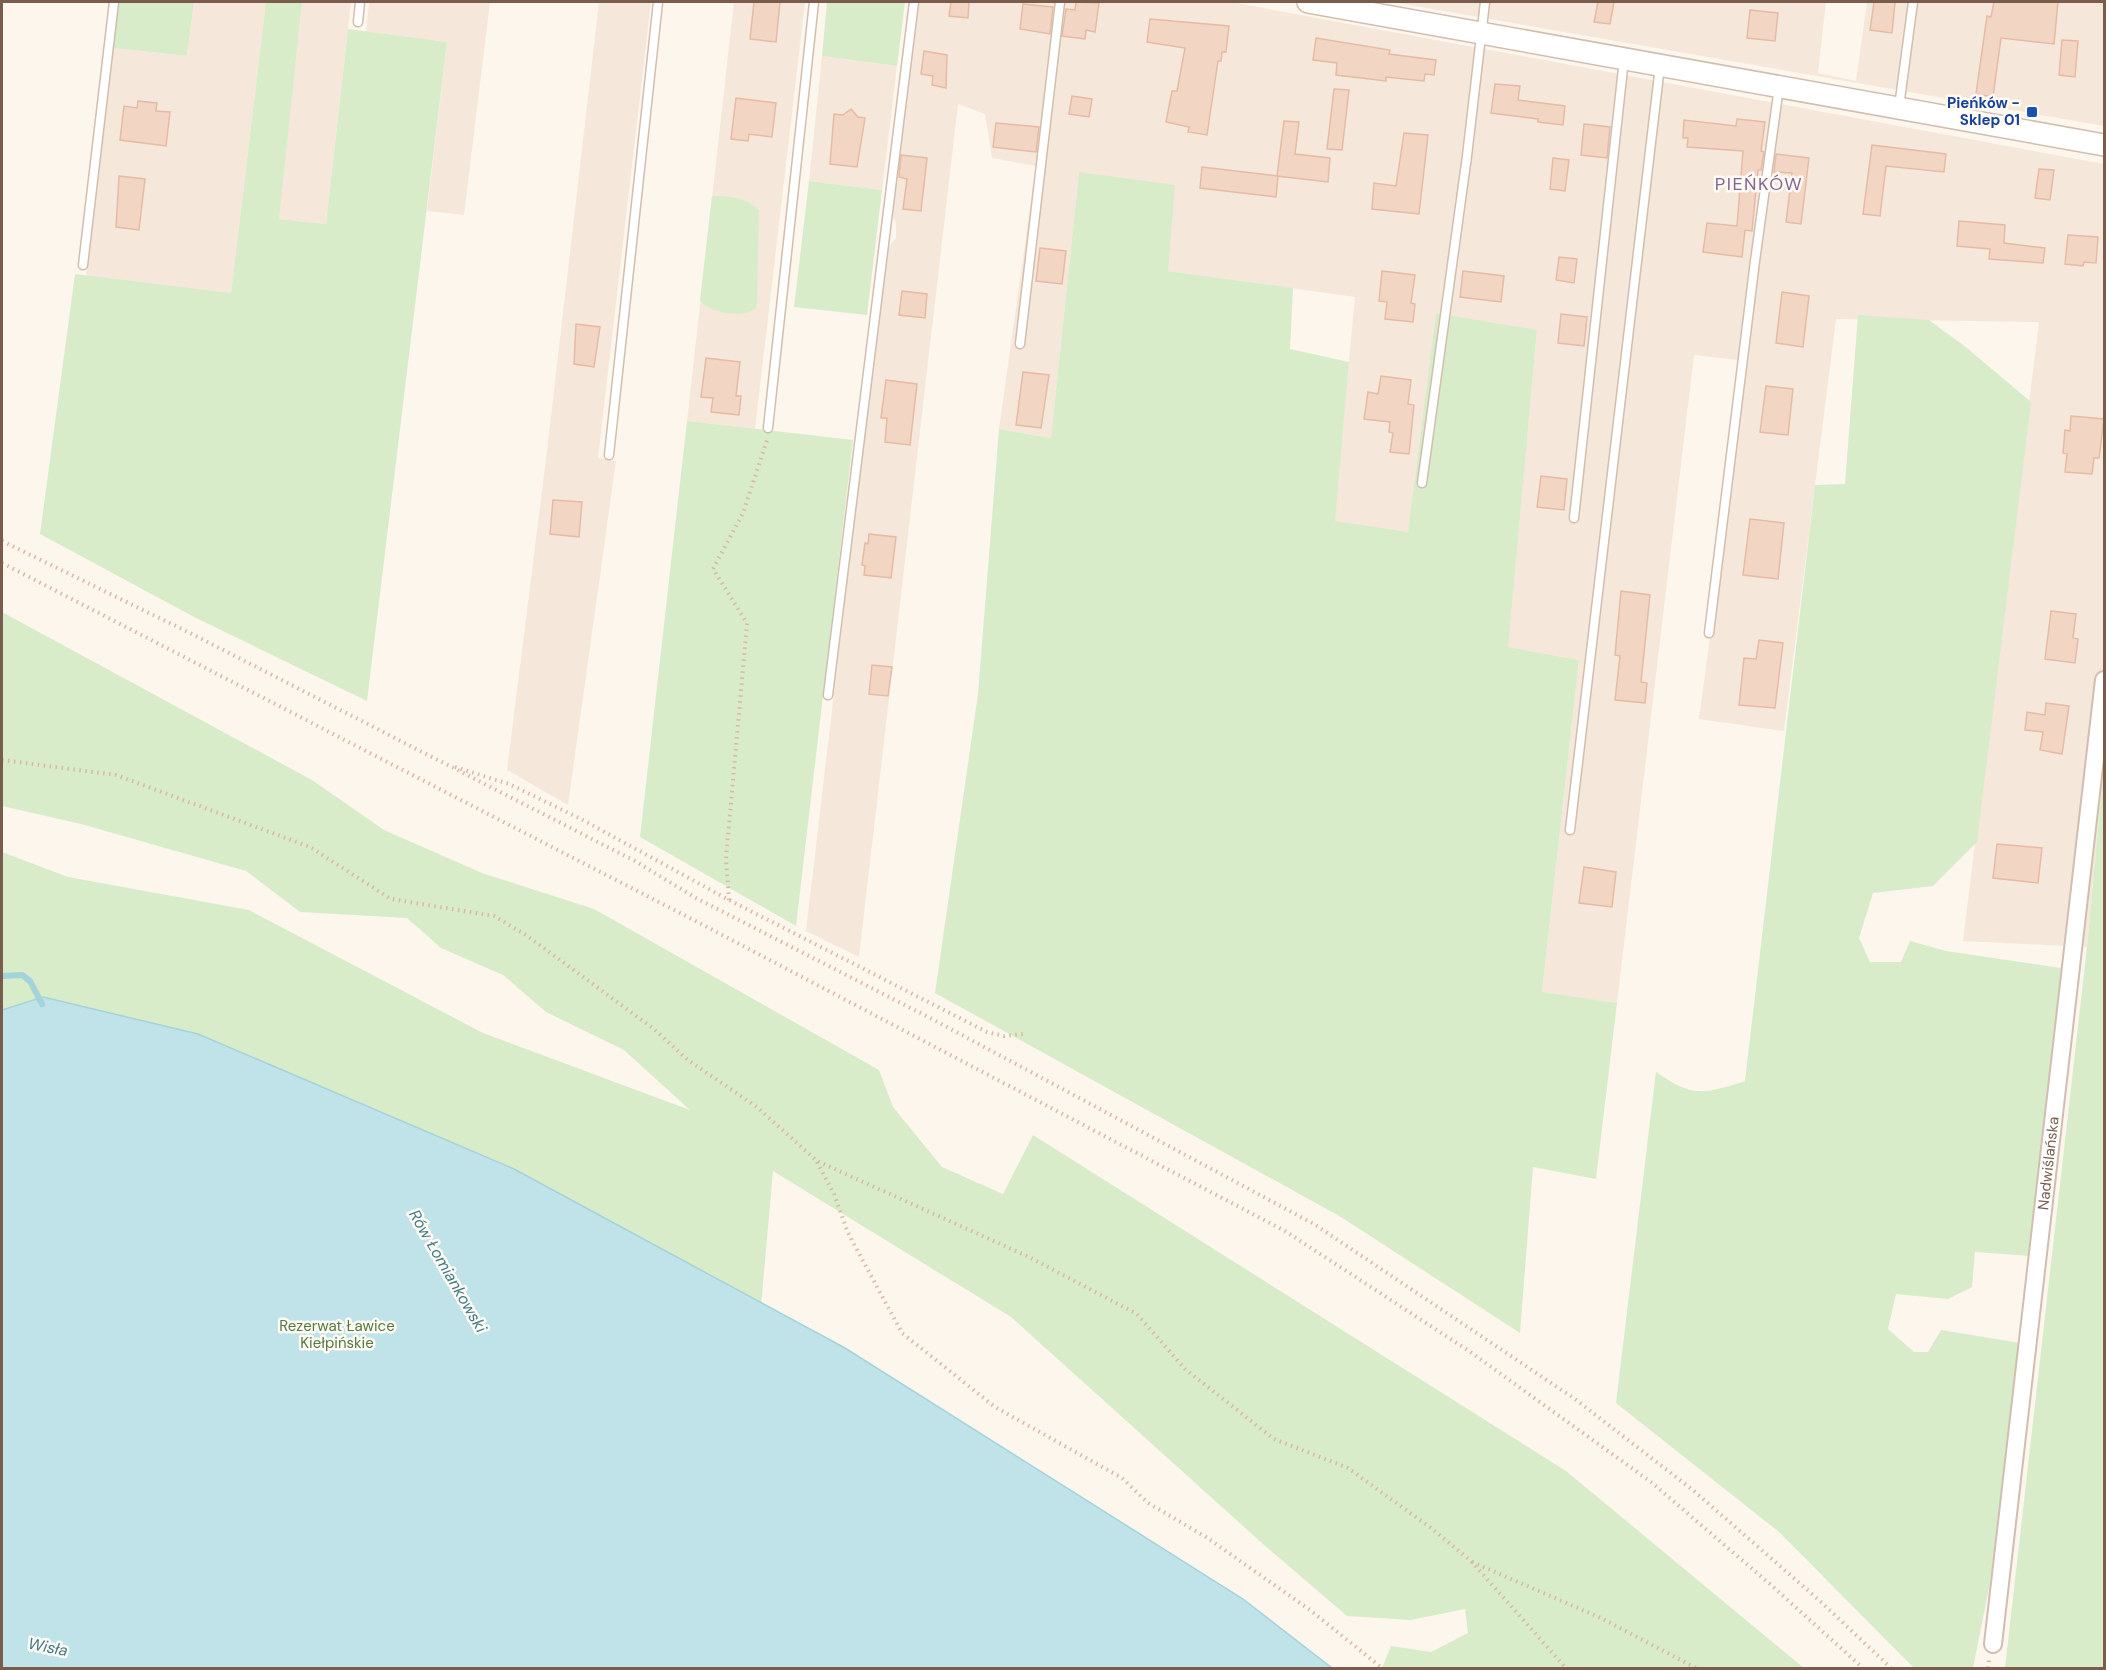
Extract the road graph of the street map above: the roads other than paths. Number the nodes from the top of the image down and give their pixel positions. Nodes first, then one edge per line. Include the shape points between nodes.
1 (114, 2) edge
2 (360, 2) edge
3 (658, 2) edge
4 (814, 2) edge
5 (914, 2) edge
6 (1060, 2) edge
7 (1308, 2) edge
8 (1485, 2) edge
9 (1912, 2) edge
10 (358, 22) dead end
11 (1481, 33) junction
12 (1624, 59) junction
13 (1660, 66) junction
14 (1780, 87) junction
15 (1899, 108) junction
16 (2104, 145) edge
17 (83, 265) dead end
18 (1020, 344) dead end
19 (768, 428) road end
20 (609, 455) dead end
21 (1422, 483) dead end
22 (1574, 518) dead end
23 (1709, 633) dead end
24 (2104, 680) edge
25 (828, 695) dead end
26 (1570, 831) dead end
27 (1993, 1644) dead end

1 - 17 lane
2 - 10 lane
3 - 20 lane
4 - 19 lane
5 - 25 lane
6 - 18 lane
7 - 11 street
8 - 11 lane
9 - 15 lane
11 - 12 street
11 - 21 lane
12 - 13 street
12 - 22 lane
13 - 14 street
13 - 26 lane
14 - 15 street
14 - 23 lane
15 - 16 street
24 - 27 street, Nadwiślańska

